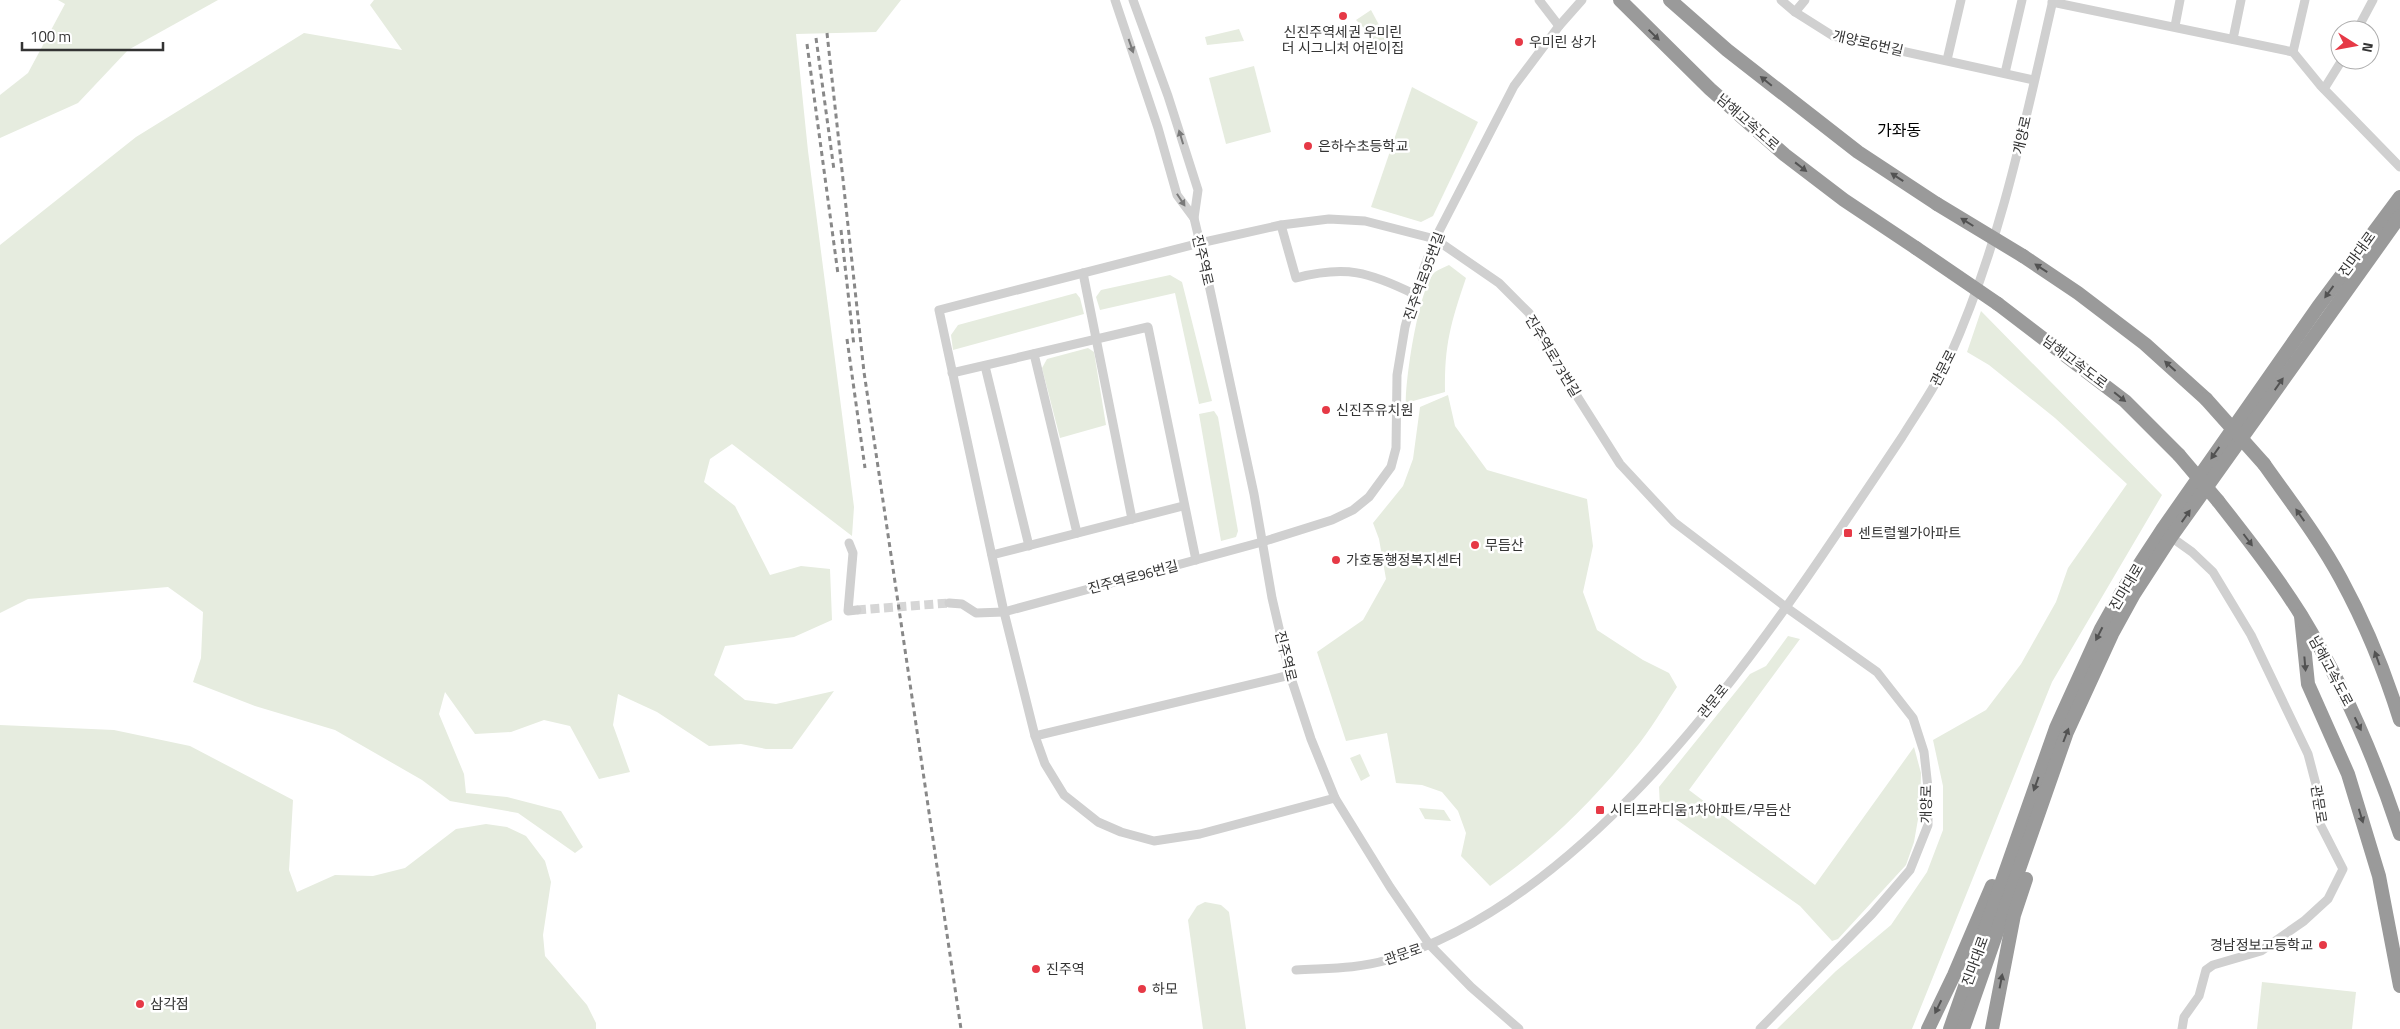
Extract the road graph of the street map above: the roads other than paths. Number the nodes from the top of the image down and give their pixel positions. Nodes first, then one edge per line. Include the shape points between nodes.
1 (1115, 0) edge
2 (1133, 0) edge
3 (1538, 0) edge
4 (1582, 0) edge
5 (1620, 0) edge
6 (1670, 0) edge
7 (1781, 0) edge
8 (1805, 0) edge
9 (1961, 0) edge
10 (2022, 0) edge
11 (2180, 0) edge
12 (2241, 0) edge
13 (2305, 0) edge
14 (2372, 0) edge
15 (2052, 1) edge
16 (1795, 12) junction
17 (2362, 20) edge
18 (1559, 26) junction
19 (2175, 26) junction
20 (2233, 39) junction
21 (2293, 52) junction
22 (1947, 60) junction
23 (2336, 70) edge
24 (2005, 73) junction
25 (2034, 80) junction
26 (2324, 89) junction
27 (2400, 167) edge
28 (2400, 197) edge
29 (2400, 216) edge
30 (1194, 218) junction
31 (1280, 225) junction
32 (1435, 239) junction
33 (1200, 243) junction
34 (1984, 267) joint
35 (1083, 273) junction
36 (1414, 294) junction
37 (1096, 339) junction
38 (1034, 354) junction
39 (986, 366) junction
40 (952, 373) junction
41 (1183, 506) junction
42 (1132, 519) junction
43 (1077, 533) junction
44 (2172, 536) junction
45 (1262, 542) junction
46 (849, 543) dead end
47 (1029, 546) junction
48 (992, 555) junction
49 (1196, 560) junction
50 (949, 603) tunnel mouth
51 (1787, 608) junction
52 (857, 610) dead end
53 (1004, 612) junction
54 (2301, 616) junction
55 (1290, 675) junction
56 (2400, 720) edge
57 (1035, 736) junction
58 (1335, 798) junction
59 (2042, 804) junction
60 (2400, 834) edge
61 (2013, 853) junction
62 (1429, 944) junction
63 (1296, 970) dead end
64 (2400, 986) edge
65 (1519, 1029) edge
66 (1760, 1029) edge
67 (1928, 1029) edge
68 (1950, 1029) edge
69 (1963, 1029) edge
70 (1992, 1029) edge
71 (2182, 1029) edge

1 -> 30 street, 진주역로 via 1177,195
30 -> 2 street, 진주역로 via 1198,190
3 - 18 street
4 - 18 street, 진주역로95번길
5 -> 54 highway, 남해고속도로, bridge via 1710,89 1785,155 1844,200 1998,304 2125,401 2218,501
56 -> 6 highway, bridge via 2374,650 2341,578 2264,464 2206,399 2145,344 2078,293 1835,135 1727,50
7 - 16 street, 개양로6번길
8 - 16 street
9 - 22 street
10 - 24 street
11 - 19 street
12 - 20 street
13 - 21 street
14 - 17 street
15 - 19 street
15 - 25 street, 개양로
16 - 22 street, 개양로6번길 via 1833,36
18 - 32 street, 진주역로95번길 via 1514,86
19 - 20 street
20 - 21 street
21 - 26 street
22 - 24 street, 개양로6번길
23 - 26 street
24 - 25 street, 개양로6번길
25 - 34 street, 개양로 via 2003,213
26 - 27 street
28 -> 61 highway, 진마대로 via 2206,467 2124,588 2083,665 2060,719
44 -> 29 highway, 진마대로
30 - 33 street, 진주역로
31 - 32 street, 진주역로73번길 via 1329,219 1365,221
31 - 33 street, 진주역로73번길
31 - 36 street via 1296,278 1324,271 1351,272 1382,278
32 - 36 street, 진주역로95번길
32 - 51 street, 진주역로73번길 via 1499,283 1529,313 1556,363 1620,464 1674,522
33 - 35 street, 진주역로73번길
33 - 45 street, 진주역로
34 - 51 street, 관문로 via 1948,359 1932,389
35 - 37 street
35 - 40 street, 진주역로73번길 via 938,310
36 - 45 street, 진주역로95번길 via 1397,375 1396,448 1391,467 1369,497 1353,510
37 - 38 street
37 - 41 street via 1148,327
37 - 42 street
38 - 39 street
38 - 43 street
39 - 40 street
39 - 47 street
40 - 48 street
41 - 42 street
41 - 49 street
42 - 43 street
43 - 47 street
59 -> 44 highway, 진마대로 via 2067,732 2094,670 2134,594
44 - 71 street, 관문로 via 2213,572 2255,643 2308,754 2319,796 2320,824 2343,869 2328,899 2304,921 2261,951 2206,970 2199,996 2184,1017
45 - 49 street, 진주역로96번길
45 - 55 street, 진주역로
46 - 52 street via 853,552 848,611
47 - 48 street
48 - 53 street
49 - 53 street, 진주역로96번길
50 - 53 street, 진주역로96번길 via 962,604 976,613
51 - 62 street, 관문로 via 1673,749 1585,841 1487,914
51 - 66 street, 개양로 via 1877,672 1913,718 1924,752 1928,825 1910,870 1872,914
53 - 57 street
54 -> 60 highway, 남해고속도로 via 2363,733
54 -> 64 highway via 2308,684 2348,774 2368,839 2379,876
55 - 57 street
55 - 58 street, 진주역로
57 - 58 street via 1045,764 1064,795 1098,822 1154,841 1200,834
58 - 62 street, 진주역로
59 - 69 highway, 진마대로
70 -> 59 highway via 2014,915 2045,821
61 -> 67 highway via 1996,878
61 - 68 highway, 진마대로
62 - 63 street, 관문로 via 1390,959 1359,966
62 - 65 street, 진주역로

